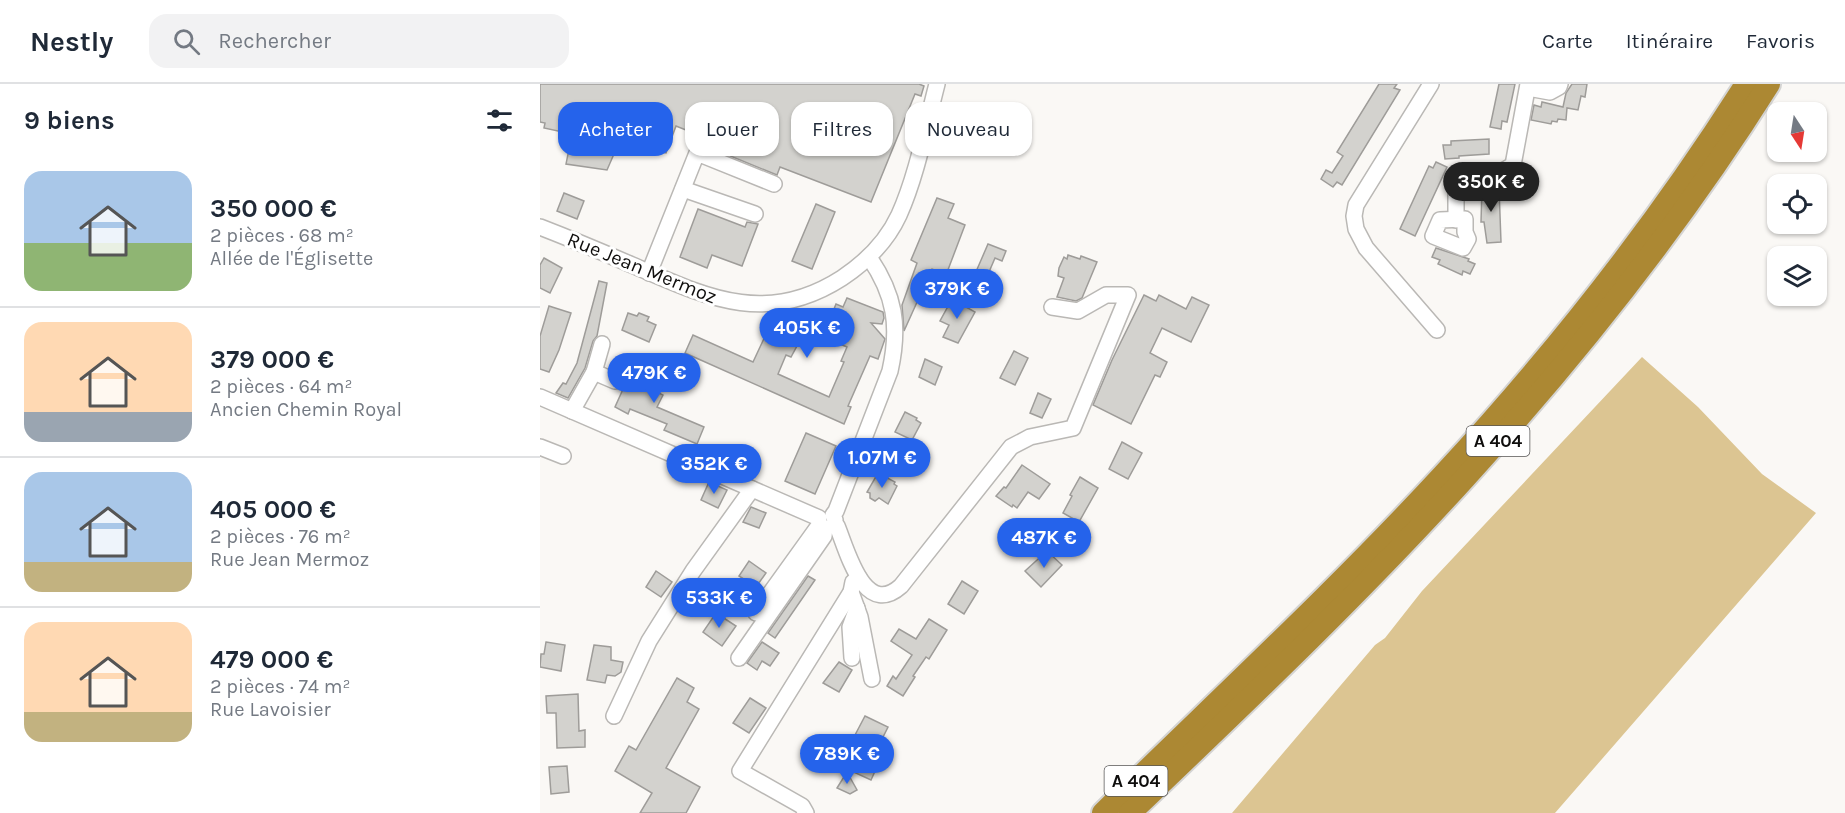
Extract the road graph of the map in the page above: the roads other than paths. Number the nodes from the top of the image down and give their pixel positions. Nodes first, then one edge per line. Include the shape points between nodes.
1 (937, 84) edge
2 (1431, 84) edge
3 (1560, 84) edge
4 (1746, 84) edge
5 (1769, 84) edge
6 (1528, 86) edge
7 (774, 184) dead end
8 (683, 189) junction
9 (755, 214) dead end
10 (1456, 220) dead end
11 (540, 226) edge
12 (869, 257) junction
13 (649, 273) junction
14 (1052, 307) dead end
15 (1437, 330) dead end
16 (602, 344) dead end
17 (594, 372) junction
18 (615, 381) dead end
19 (540, 397) edge
20 (572, 411) junction
21 (540, 447) edge
22 (563, 456) dead end
23 (752, 489) junction
24 (826, 522) junction
25 (859, 578) junction
26 (851, 592) junction
27 (857, 608) junction
28 (756, 613) dead end
29 (739, 658) dead end
30 (852, 658) dead end
31 (872, 679) dead end
32 (614, 716) dead end
33 (1177, 754) junction
34 (806, 813) edge
35 (1091, 813) edge
36 (1103, 813) edge
37 (1130, 813) edge
38 (1136, 813) edge

1 - 12 street, Rue Jean Mermoz via 905,201 889,232
2 - 15 street via 1356,206 1354,216 1366,248
3 - 6 street via 1550,92
4 - 33 highway, A 404 via 1640,237 1488,425
5 - 33 highway, A 404 via 1640,268 1465,479 1362,586
6 - 10 street via 1513,165 1501,172 1463,175 1456,184
7 - 8 street via 697,153
8 - 9 street
8 - 13 street
11 - 13 street, Rue Jean Mermoz
12 - 13 street, Rue Jean Mermoz via 820,291 778,303 725,301
12 - 24 street via 893,306 895,348 891,371 836,511
14 - 25 street via 1078,311 1106,295 1128,295 1073,428 1030,437 1011,447 894,592 878,595
16 - 17 street
17 - 18 street
17 - 20 street
19 - 20 street
20 - 23 street
21 - 22 street
23 - 24 street
23 - 32 street via 649,641
24 - 25 street via 837,526
24 - 28 street
24 - 29 street via 824,536
25 - 26 street via 853,582
26 - 27 street
26 - 34 street via 740,771 802,806
27 - 30 street via 850,627
27 - 31 street
33 - 35 highway
33 - 36 highway, A 404
33 - 37 highway, A 404
33 - 38 highway

